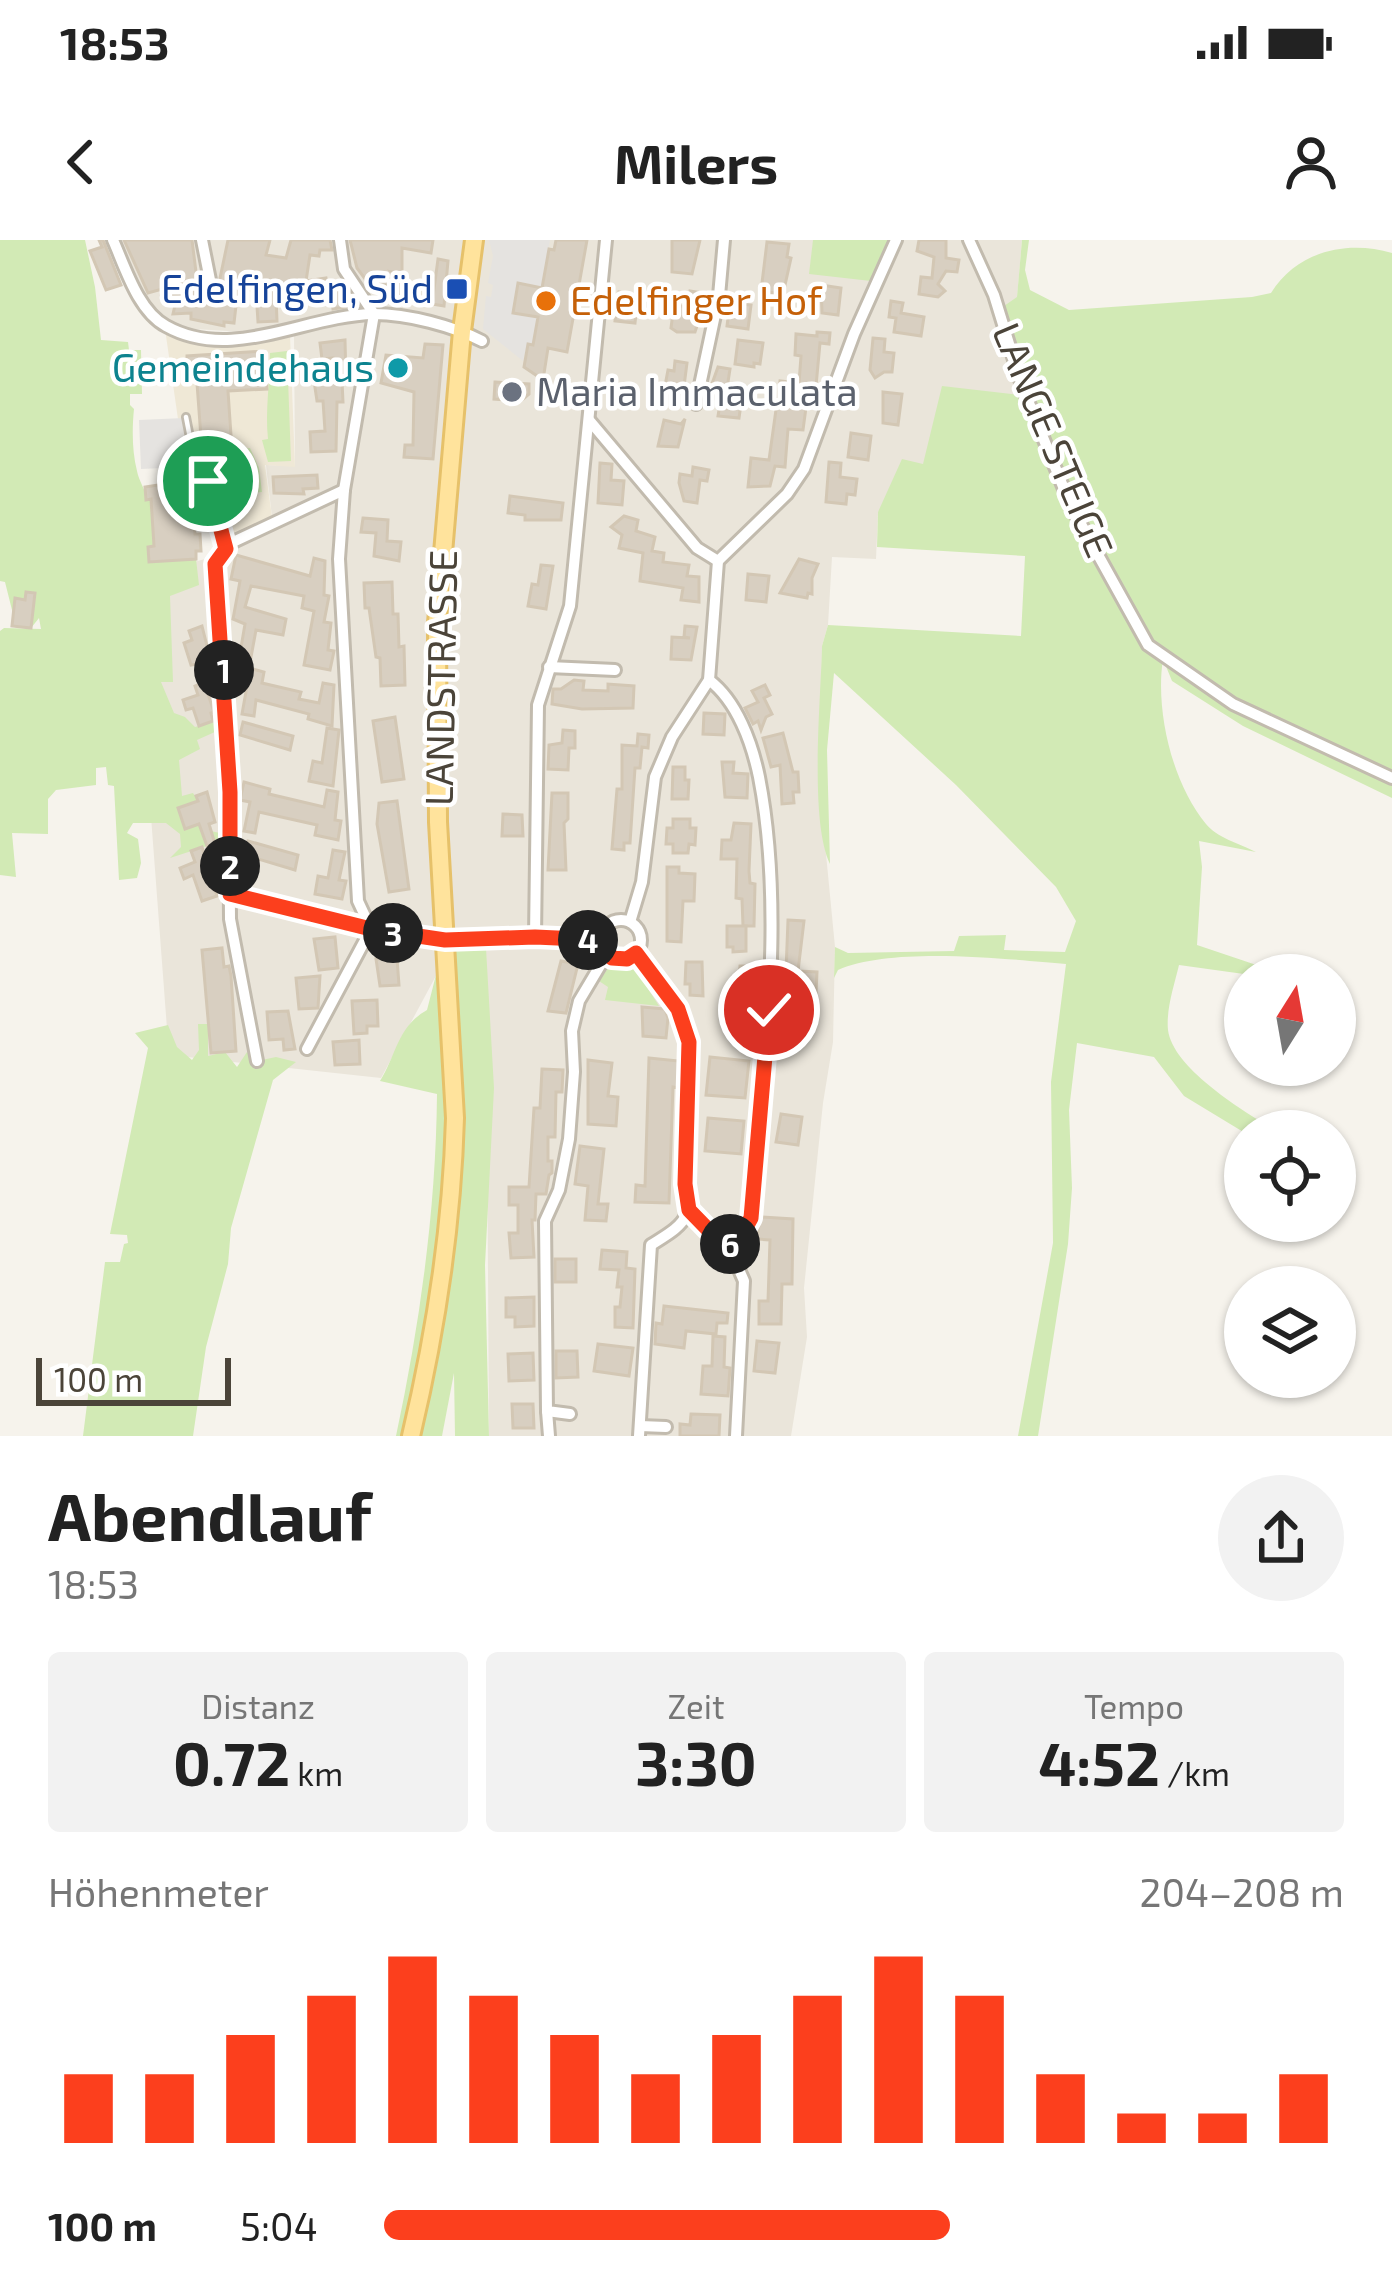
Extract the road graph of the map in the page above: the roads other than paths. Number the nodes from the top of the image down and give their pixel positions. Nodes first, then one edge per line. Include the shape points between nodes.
1 (113, 240) edge
2 (202, 240) edge
3 (340, 240) edge
4 (474, 240) edge
5 (606, 240) edge
6 (724, 240) edge
7 (896, 240) edge
8 (969, 240) edge
9 (210, 280) dead end
10 (374, 314) junction
11 (462, 331) junction
12 (482, 341) dead end
13 (696, 404) dead end
14 (186, 417) dead end
15 (589, 420) junction
16 (344, 490) junction
17 (226, 549) junction
18 (718, 561) junction
19 (549, 667) junction
20 (615, 670) dead end
21 (710, 680) junction
22 (1392, 778) edge
23 (230, 894) junction
24 (630, 922) junction
25 (371, 929) junction
26 (535, 937) junction
27 (445, 940) junction
28 (601, 940) junction
29 (636, 953) junction
30 (608, 955) junction
31 (307, 1049) dead end
32 (257, 1061) dead end
33 (689, 1210) junction
34 (725, 1247) junction
35 (547, 1412) junction
36 (570, 1414) dead end
37 (666, 1427) dead end
38 (640, 1431) edge
39 (411, 1436) edge
40 (549, 1436) edge
41 (736, 1436) edge

1 - 10 street via 135,290 164,326 208,342
2 - 9 street
3 - 10 street via 344,269
4 - 11 main road, LANDSTRASSE
5 - 15 street
6 - 13 street
7 - 18 street via 804,469
8 - 22 street, LANGE STEIGE via 1071,506 1148,645 1233,704
10 - 11 street
10 - 16 street
11 - 12 street
11 - 27 main road, LANDSTRASSE via 436,645
14 - 17 lane
15 - 18 street via 697,548
15 - 19 street via 570,606
16 - 17 street
16 - 25 street via 339,559 358,901
17 - 23 street via 215,564
18 - 21 street
19 - 20 street
19 - 26 street via 538,704
21 - 24 street via 655,777
21 - 34 street via 740,718 758,771 768,869 758,1160 751,1218
23 - 25 street
23 - 32 street
24 - 28 street via 610,923
24 - 29 street via 641,936
25 - 27 street
25 - 31 street
26 - 27 street
26 - 28 street
27 - 39 main road, LANDSTRASSE via 454,1177
28 - 30 street
29 - 30 street
29 - 33 street via 678,1009 689,1042
30 - 35 street via 576,1016 569,1138 545,1221
33 - 34 street
33 - 38 street via 651,1245
34 - 41 street via 744,1281
35 - 36 street
35 - 40 street
37 - 38 street

